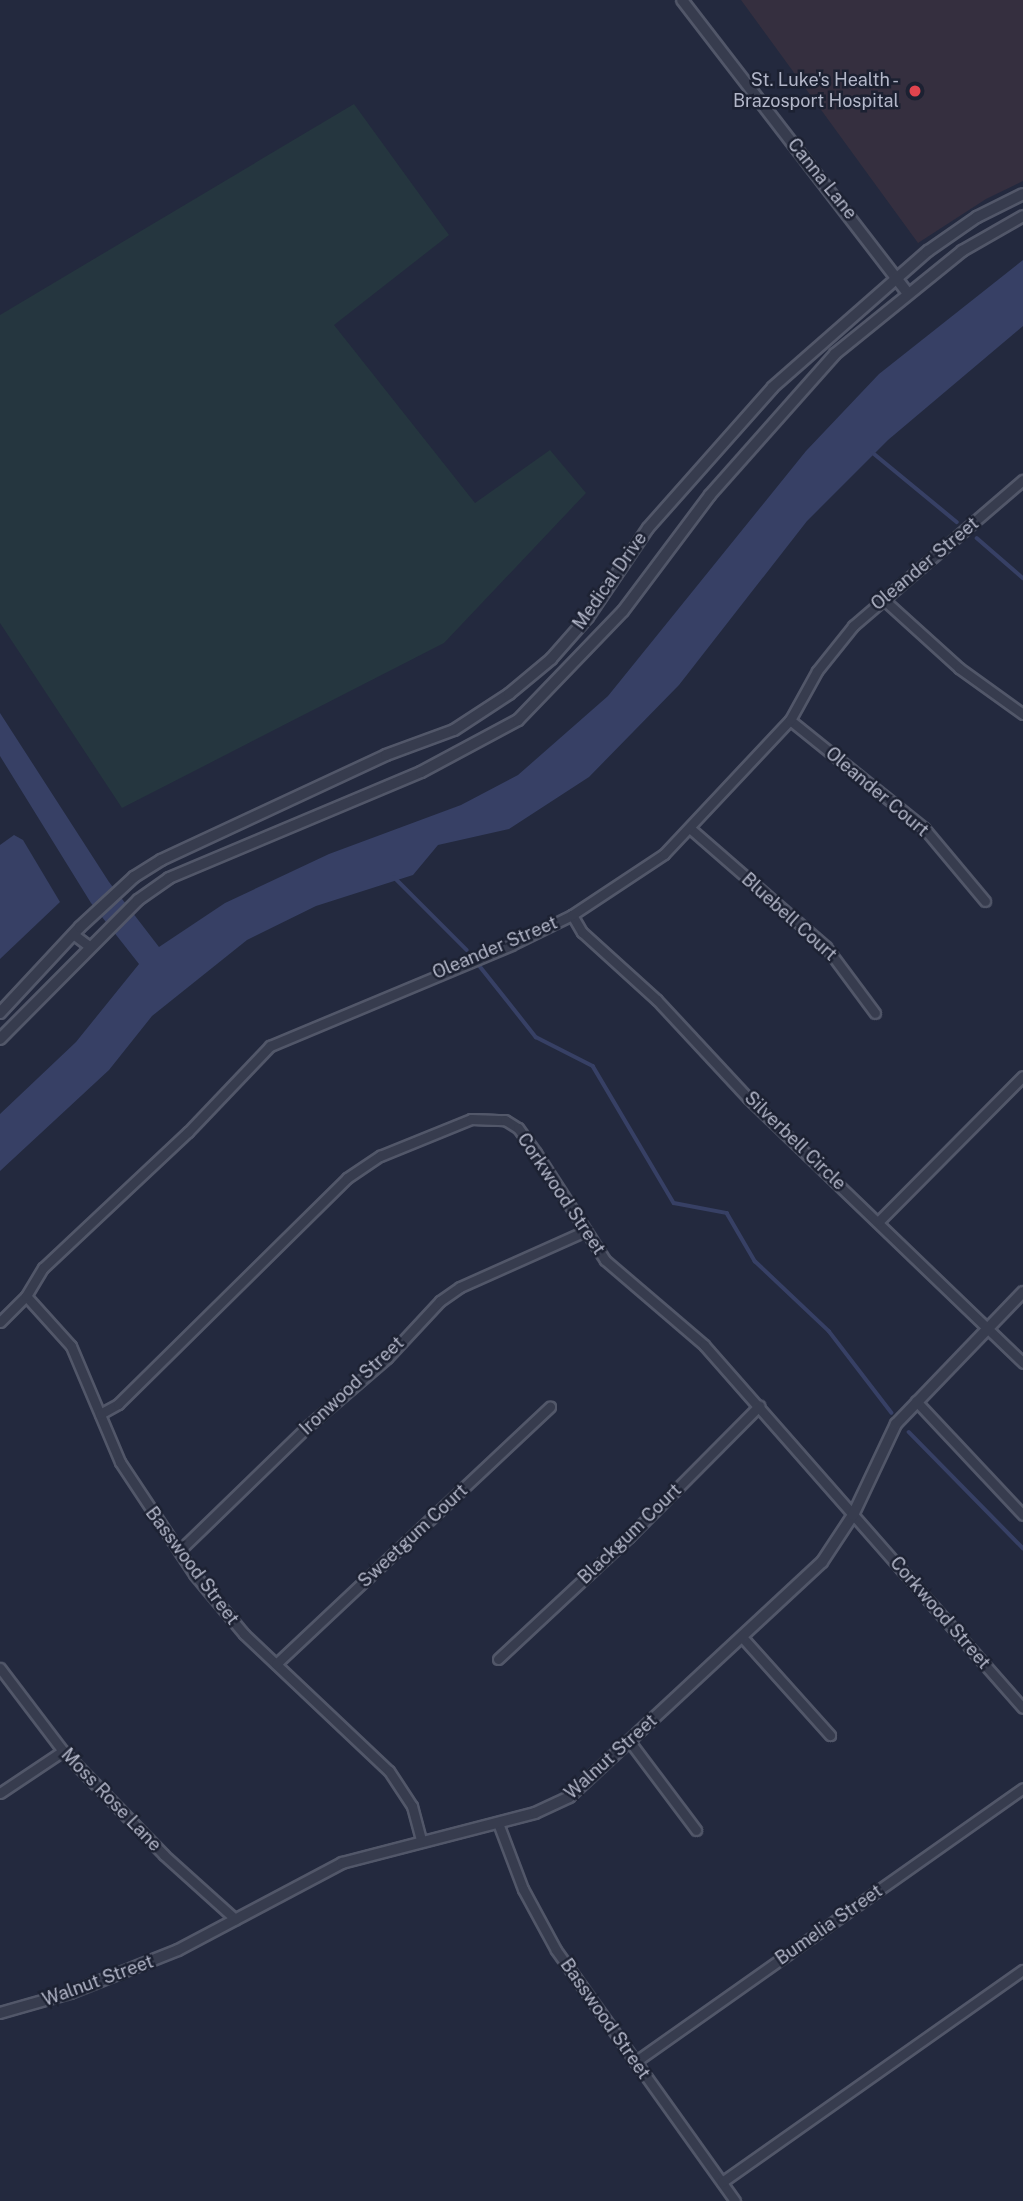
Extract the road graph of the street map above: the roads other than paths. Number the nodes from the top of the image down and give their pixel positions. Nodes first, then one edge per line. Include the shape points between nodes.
1 (682, 0) edge
2 (1023, 194) edge
3 (1023, 216) edge
4 (897, 276) junction
5 (908, 293) junction
6 (1023, 480) edge
7 (883, 599) junction
8 (1023, 714) edge
9 (790, 720) junction
10 (692, 830) junction
11 (985, 901) dead end
12 (572, 915) junction
13 (77, 930) junction
14 (92, 945) junction
15 (0, 1013) edge
16 (875, 1013) dead end
17 (0, 1039) edge
18 (1023, 1076) edge
19 (879, 1221) junction
20 (583, 1232) junction
21 (1023, 1292) edge
22 (26, 1296) junction
23 (0, 1322) edge
24 (986, 1330) junction
25 (1023, 1363) edge
26 (916, 1401) junction
27 (759, 1406) junction
28 (550, 1407) dead end
29 (100, 1414) junction
30 (853, 1515) junction
31 (1023, 1515) edge
32 (180, 1551) junction
33 (742, 1637) junction
34 (498, 1659) dead end
35 (276, 1664) junction
36 (0, 1668) edge
37 (1023, 1708) edge
38 (830, 1735) dead end
39 (630, 1742) junction
40 (63, 1751) junction
41 (1023, 1787) edge
42 (0, 1793) edge
43 (498, 1824) junction
44 (696, 1830) dead end
45 (421, 1840) junction
46 (235, 1919) junction
47 (1023, 1970) edge
48 (0, 2013) edge
49 (635, 2062) junction
50 (722, 2182) junction
51 (735, 2201) edge

1 - 4 street, Canna Lane
2 - 4 street, Medical Drive via 968,223
3 - 5 street, Medical Drive via 962,251
4 - 5 street, Canna Lane
4 - 13 street, Medical Drive via 773,387 648,528 588,617 551,659 509,694 454,730 386,755 190,844 124,885
5 - 14 street, Medical Drive via 797,392 710,495 623,611 518,720 421,772 181,872 138,900
6 - 7 street, Oleander Street
7 - 8 street via 959,668
7 - 9 street, Oleander Street via 828,656
9 - 10 street, Oleander Street
9 - 11 street, Oleander Court via 923,828
10 - 12 street, Oleander Street via 649,866
10 - 16 street, Bluebell Court via 826,947
12 - 19 street, Silverbell Circle via 582,932 657,1000 748,1098
12 - 22 street, Oleander Street via 270,1046 188,1132 43,1268
13 - 14 street
13 - 15 street, Medical Drive
14 - 17 street, Medical Drive
18 - 19 street
19 - 24 street, Silverbell Circle
20 - 27 street, Corkwood Street via 636,1290 704,1346
20 - 29 street, Corkwood Street via 518,1128 488,1116 471,1119 380,1156 347,1178 118,1404
20 - 32 street, Ironwood Street via 460,1287 440,1301 387,1358 309,1425
21 - 24 street, Walnut Street
22 - 23 street, Oleander Street
22 - 29 street, Basswood Street via 71,1346
24 - 25 street, Silverbell Circle
24 - 26 street, Walnut Street
26 - 30 street, Walnut Street via 896,1424
26 - 31 street
27 - 30 street, Corkwood Street
27 - 34 street, Blackgum Court via 629,1537
28 - 35 street, Sweetgum Court
29 - 32 street, Basswood Street via 120,1462
30 - 33 street, Walnut Street via 822,1562
30 - 37 street, Corkwood Street
32 - 35 street, Basswood Street via 244,1634
33 - 38 street
33 - 39 street, Walnut Street
35 - 45 street, Basswood Street via 401,1785
36 - 40 street, Moss Rose Lane
39 - 43 street, Walnut Street via 569,1797
39 - 44 street
40 - 42 street
40 - 46 street, Moss Rose Lane
41 - 49 street, Bumelia Street
43 - 45 street, Walnut Street
43 - 49 street, Basswood Street via 536,1916
45 - 46 street, Walnut Street via 333,1867
46 - 48 street, Walnut Street via 125,1973
47 - 50 street
49 - 50 street, Basswood Street
50 - 51 street, Basswood Street

